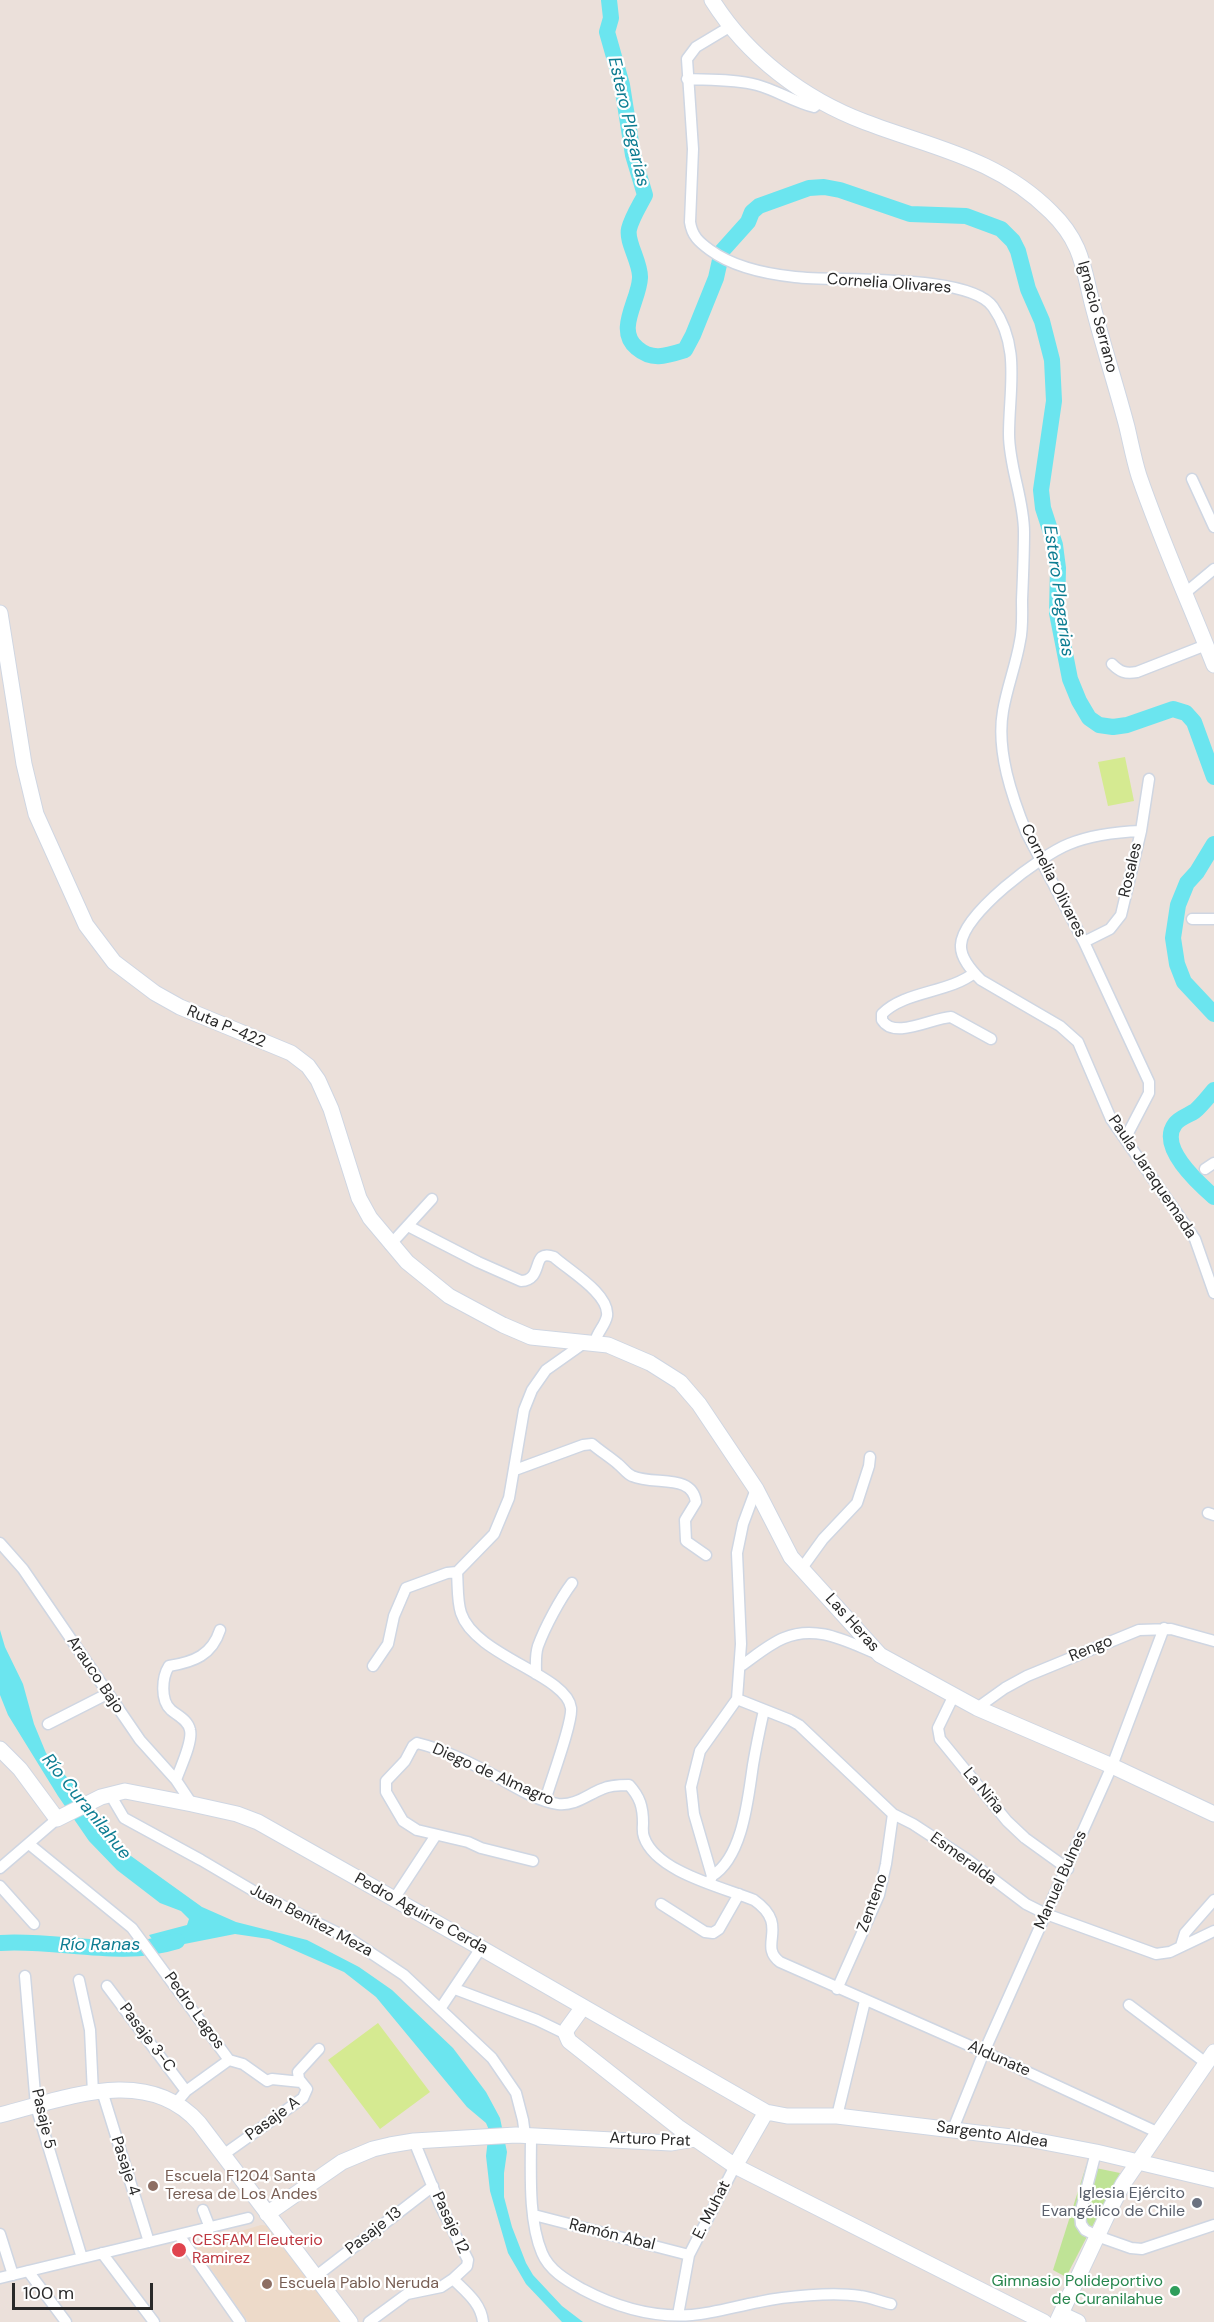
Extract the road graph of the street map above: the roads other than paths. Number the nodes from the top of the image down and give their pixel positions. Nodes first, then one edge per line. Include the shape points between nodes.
1 (715, 5) edge
2 (730, 26) junction
3 (687, 79) junction
4 (820, 102) junction
5 (1192, 479) dead end
6 (1214, 527) edge
7 (1214, 569) edge
8 (1184, 594) junction
9 (0, 613) edge
10 (1206, 645) junction
11 (1112, 664) dead end
12 (1214, 665) edge
13 (1149, 779) dead end
14 (1141, 831) junction
15 (1040, 861) junction
16 (1192, 919) dead end
17 (1214, 919) edge
18 (1084, 942) junction
19 (974, 973) junction
20 (991, 1039) dead end
21 (1125, 1139) junction
22 (432, 1199) dead end
23 (408, 1226) junction
24 (390, 1245) junction
25 (1214, 1293) edge
26 (585, 1342) junction
27 (870, 1457) dead end
28 (515, 1470) junction
29 (756, 1489) junction
30 (0, 1543) edge
31 (706, 1555) dead end
32 (802, 1568) junction
33 (457, 1572) junction
34 (572, 1583) dead end
35 (1164, 1628) junction
36 (220, 1630) dead end
37 (1214, 1641) edge
38 (880, 1655) junction
39 (373, 1666) dead end
40 (741, 1666) junction
41 (536, 1674) junction
42 (107, 1694) junction
43 (954, 1695) junction
44 (737, 1699) junction
45 (976, 1708) junction
46 (764, 1710) junction
47 (48, 1724) dead end
48 (0, 1749) edge
49 (1112, 1766) junction
50 (176, 1780) junction
51 (107, 1795) junction
52 (544, 1801) junction
53 (192, 1804) junction
54 (893, 1814) junction
55 (1214, 1814) edge
56 (60, 1817) junction
57 (436, 1834) junction
58 (29, 1844) junction
59 (533, 1861) dead end
60 (0, 1868) edge
61 (1068, 1869) junction
62 (711, 1879) junction
63 (0, 1886) edge
64 (739, 1894) junction
65 (394, 1899) junction
66 (1214, 1900) edge
67 (661, 1904) dead end
68 (1046, 1914) junction
69 (34, 1924) dead end
70 (1214, 1931) edge
71 (1181, 1946) junction
72 (481, 1948) junction
73 (25, 1976) dead end
74 (80, 1980) dead end
75 (107, 1986) dead end
76 (455, 1989) junction
77 (837, 1989) junction
78 (865, 2001) junction
79 (1129, 2005) dead end
80 (583, 2007) junction
81 (440, 2009) junction
82 (566, 2034) junction
83 (319, 2049) dead end
84 (984, 2052) junction
85 (1210, 2058) edge
86 (229, 2060) junction
87 (301, 2082) junction
88 (98, 2092) junction
89 (181, 2097) junction
90 (36, 2106) junction
91 (766, 2112) junction
92 (0, 2115) edge
93 (837, 2116) junction
94 (953, 2129) junction
95 (1159, 2133) junction
96 (524, 2135) junction
97 (694, 2139) junction
98 (414, 2141) junction
99 (1096, 2152) junction
100 (223, 2155) junction
101 (1139, 2162) junction
102 (735, 2166) junction
103 (1214, 2180) edge
104 (433, 2186) junction
105 (203, 2210) dead end
106 (267, 2214) junction
107 (534, 2215) junction
108 (248, 2218) dead end
109 (1214, 2225) edge
110 (210, 2228) junction
111 (0, 2234) edge
112 (179, 2235) junction
113 (1097, 2236) junction
114 (149, 2242) junction
115 (102, 2253) junction
116 (689, 2255) junction
117 (82, 2258) junction
118 (28, 2271) junction
119 (13, 2275) junction
120 (315, 2277) junction
121 (0, 2278) edge
122 (453, 2279) junction
123 (891, 2304) dead end
124 (678, 2315) junction
125 (1059, 2318) edge
126 (66, 2322) edge
127 (154, 2322) edge
128 (240, 2322) edge
129 (350, 2322) edge
130 (369, 2322) edge
131 (483, 2322) edge
132 (1044, 2322) edge
133 (1078, 2322) edge

1 - 2 street, Ignacio Serrano
2 - 3 street via 696,47 687,59
2 - 4 street, Ignacio Serrano via 771,67
3 - 4 street via 759,85 814,107
3 - 15 street, Cornelia Olivares via 693,149 690,222 700,244 724,260 765,272 963,289 986,299 1005,327 1012,356 1010,450 1024,529 1021,639 1003,709 1001,735 1020,816
4 - 8 street, Ignacio Serrano via 987,166 1032,195 1066,229 1082,259 1132,452
5 - 6 street
7 - 8 street
8 - 10 street, Ignacio Serrano
9 - 24 street, Ruta P-422 via 36,814 86,925 114,962 155,993 291,1053 308,1066 331,1109 359,1198
10 - 11 street via 1137,672 1120,672
10 - 12 street, Ignacio Serrano
13 - 14 street, Rosales
14 - 15 street via 1109,833 1070,843
14 - 18 street, Rosales via 1119,920
15 - 18 street, Cornelia Olivares
15 - 19 street, Paula Jaraquemada via 973,918 961,944
16 - 17 street
18 - 21 street, Cornelia Olivares via 1150,1085
19 - 20 street via 895,1005 882,1014 882,1020 899,1029 951,1017
19 - 21 street, Paula Jaraquemada via 1074,1037 1105,1107
21 - 25 street, Paula Jaraquemada via 1195,1239
22 - 23 street
23 - 24 street
23 - 26 street via 521,1281 534,1276 542,1256 554,1257 605,1304 606,1319
24 - 26 street, Ruta P-422 via 449,1296 477,1312 531,1337
26 - 28 street via 546,1370 532,1390 524,1410
26 - 29 street, Las Heras via 631,1354 680,1382
27 - 32 street via 857,1503
28 - 31 street via 592,1444 630,1476 687,1485 696,1502 685,1520 686,1541
28 - 33 street via 509,1498 494,1534
29 - 32 street, Las Heras via 791,1557
29 - 40 street via 736,1553
30 - 42 street, Arauco Bajo via 23,1569
32 - 38 street, Las Heras
33 - 39 street via 406,1588 388,1644
33 - 41 street via 461,1613 466,1622 504,1657
34 - 41 street via 538,1646
35 - 37 street, Rengo
35 - 45 street, Rengo via 1132,1633 1044,1668
35 - 49 street, Manuel Bulnes
36 - 50 street via 206,1654 169,1666 164,1674 166,1702 190,1729
38 - 40 street via 827,1634 807,1632 783,1638
38 - 43 street, Las Heras
40 - 44 street
41 - 52 street via 565,1693 572,1710
42 - 47 street
42 - 50 street, Arauco Bajo via 140,1740
43 - 45 street, Las Heras
43 - 61 street, La Niña via 938,1728 940,1739 1007,1821
44 - 46 street, Esmeralda
44 - 62 street via 700,1751 691,1787
45 - 49 street, Las Heras
46 - 54 street, Esmeralda via 799,1725
46 - 62 street via 738,1837 721,1871
48 - 56 street
49 - 55 street, Las Heras
49 - 61 street, Manuel Bulnes
50 - 53 street, Arauco Bajo
51 - 53 street, Pedro Aguirre Cerda via 132,1792
51 - 56 street, Pedro Aguirre Cerda
51 - 81 street, Juan Benítez Meza via 124,1818 257,1893 350,1939 404,1975
52 - 57 street, Diego de Almagro via 438,1749 417,1743 386,1781 386,1792 403,1821 421,1832
52 - 62 street, Diego de Almagro via 572,1803 602,1789 629,1785 643,1808 643,1835 650,1848 667,1864 698,1880
53 - 65 street, Pedro Aguirre Cerda via 258,1822
54 - 68 street, Esmeralda via 968,1860 1016,1898
54 - 77 street, Zenteno via 879,1894
56 - 58 street
57 - 59 street, Diego de Almagro
57 - 65 street
58 - 60 street
58 - 86 street, Pedro Lagos via 126,1922
61 - 68 street, Manuel Bulnes
62 - 64 street
63 - 69 street
64 - 67 street via 719,1929 712,1932 705,1932
64 - 77 street, Aldunate via 763,1906 770,1915 774,1926 770,1951 773,1957
65 - 72 street, Pedro Aguirre Cerda
66 - 71 street via 1185,1933
68 - 71 street, Esmeralda via 1151,1953 1166,1954
68 - 84 street, Manuel Bulnes
70 - 71 street, Esmeralda
72 - 76 street
72 - 80 street, Pedro Aguirre Cerda
73 - 90 street, Pasaje 5
74 - 88 street, Pasaje 4
75 - 89 street, Pasaje 3-C
76 - 81 street
76 - 82 street
77 - 78 street, Aldunate
78 - 84 street, Aldunate
78 - 93 street
79 - 85 street
80 - 82 street
80 - 91 street, Pedro Aguirre Cerda
81 - 96 street, Juan Benítez Meza via 487,2052 510,2081
82 - 97 street via 569,2041
83 - 87 street, Pasaje A via 300,2068
84 - 94 street, Manuel Bulnes
84 - 95 street, Aldunate
85 - 95 street
86 - 87 street via 243,2064 267,2081
86 - 89 street, Pedro Lagos
87 - 100 street, Pasaje A via 307,2089 303,2098
88 - 89 street via 133,2089
88 - 90 street
88 - 114 street, Pasaje 4
89 - 100 street
90 - 92 street
90 - 117 street, Pasaje 5
91 - 93 street, Sargento Aldea
91 - 102 street, E. Muhat
93 - 94 street, Sargento Aldea
94 - 99 street, Sargento Aldea
95 - 101 street
96 - 97 street, Arturo Prat via 671,2143
96 - 98 street, Arturo Prat
96 - 107 street, Juan Benítez Meza
97 - 102 street, Arturo Prat
98 - 104 street, Pasaje 12
98 - 106 street, Arturo Prat via 373,2149 342,2162
99 - 101 street, Sargento Aldea
99 - 113 street via 1080,2218 1085,2230
100 - 106 street
101 - 103 street, Sargento Aldea
101 - 113 street
102 - 116 street, E. Muhat
102 - 132 street, Arturo Prat
104 - 120 street, Pasaje 13
104 - 122 street, Pasaje 12 via 468,2260
105 - 110 street
106 - 120 street
107 - 116 street, Ramón Abal
107 - 124 street, Juan Benítez Meza via 543,2255 554,2270 574,2285 625,2308
108 - 110 street
109 - 113 street via 1142,2249
110 - 112 street
111 - 119 street
112 - 114 street
112 - 128 street
113 - 125 street
114 - 115 street
115 - 117 street
115 - 127 street
116 - 124 street, E. Muhat
117 - 118 street
118 - 119 street
118 - 126 street
119 - 121 street
120 - 129 street
122 - 130 street, Pasaje 12 via 441,2287 407,2294
122 - 131 street via 478,2305
123 - 124 street, Juan Benítez Meza via 860,2296 811,2296
125 - 133 street

